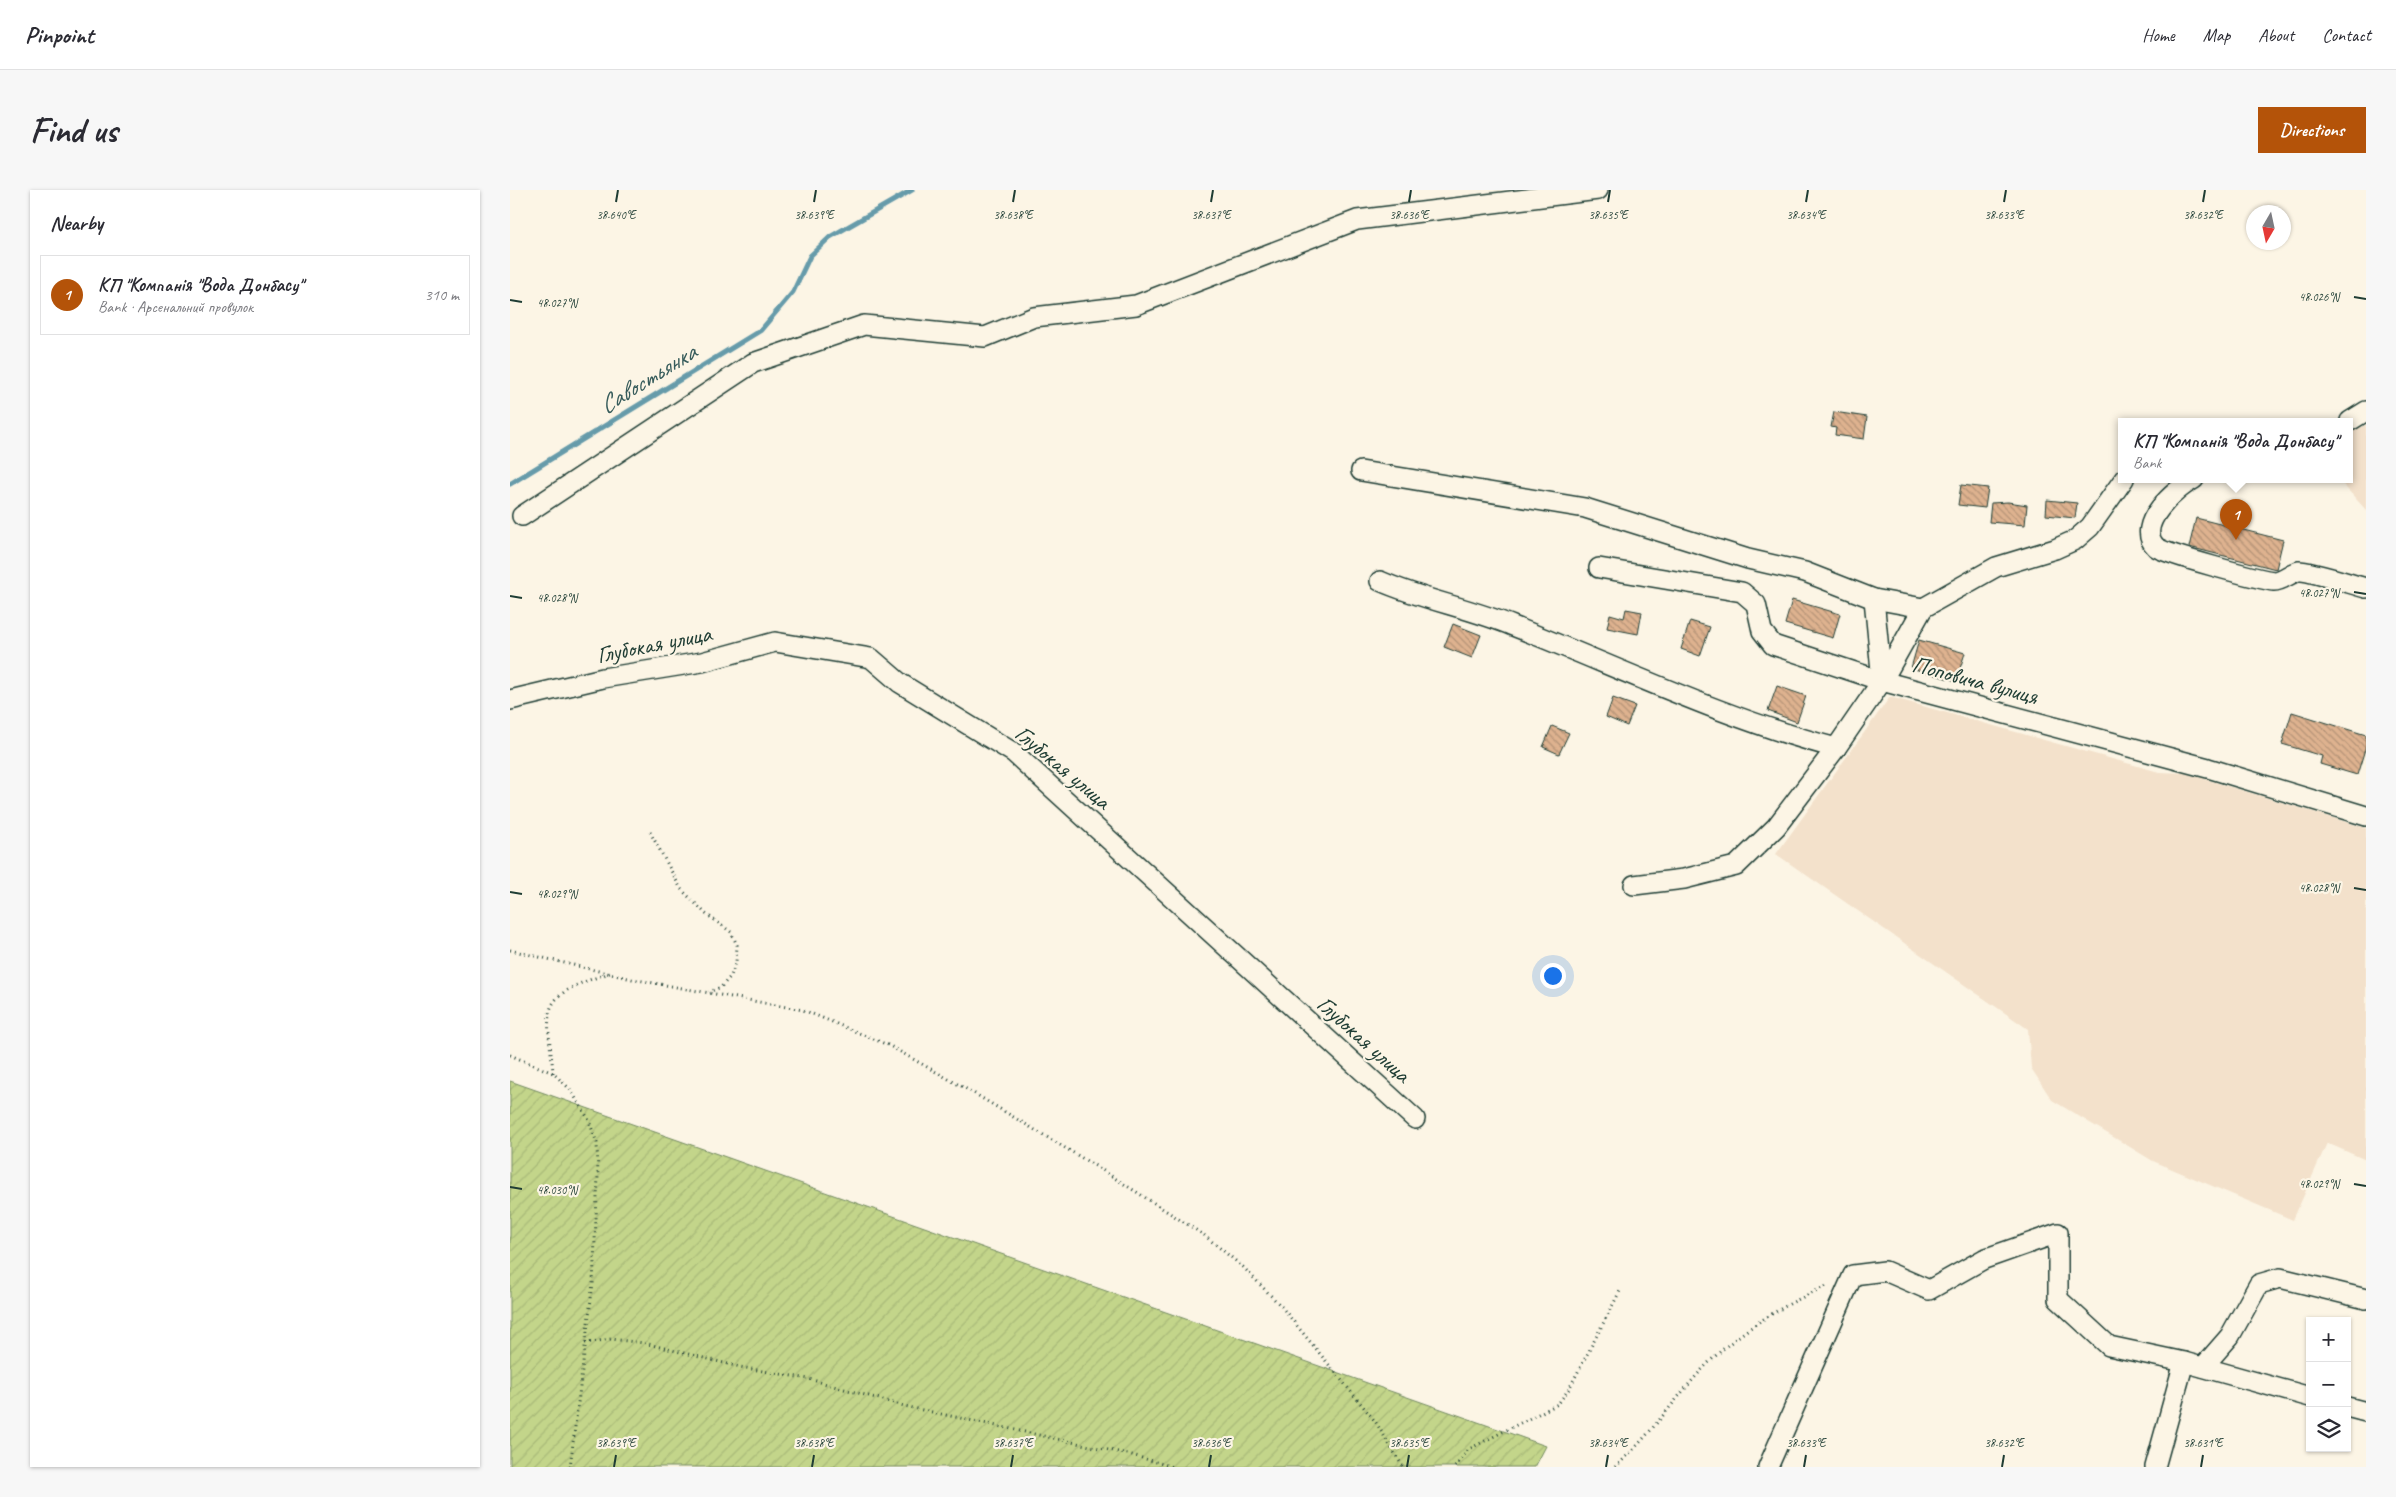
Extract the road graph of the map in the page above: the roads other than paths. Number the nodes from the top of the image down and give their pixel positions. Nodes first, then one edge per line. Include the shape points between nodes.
1 (1598, 190) edge
2 (2366, 411) edge
3 (2353, 419) edge
4 (1361, 471) dead end
5 (2121, 483) edge
6 (2186, 483) edge
7 (522, 516) dead end
8 (1599, 568) dead end
9 (1380, 581) dead end
10 (2366, 588) edge
11 (1874, 599) junction
12 (1922, 608) junction
13 (1882, 681) junction
14 (510, 700) edge
15 (1836, 748) junction
16 (2366, 816) edge
17 (1634, 885) dead end
18 (1415, 1119) dead end
19 (2366, 1299) edge
20 (2184, 1362) junction
21 (2203, 1367) junction
22 (2306, 1396) edge
23 (2351, 1408) edge
24 (2366, 1412) edge
25 (1768, 1467) edge
26 (2155, 1467) edge

1 - 7 street via 1357,220 1136,305 1034,317 985,337 864,325 753,363
2 - 3 street
4 - 11 street via 1585,508 1805,572
5 - 12 street via 2090,527 2075,540 1996,567
6 - 10 street via 2155,514 2151,539 2157,548 2190,560 2275,581 2300,571
8 - 13 street, Поповича вулиця via 1742,592 1756,604 1762,631 1773,645
9 - 15 street via 1405,592 1476,611 1748,722
11 - 12 street
11 - 13 street
12 - 13 street
13 - 15 street
13 - 16 street, Поповича вулиця via 2208,768
14 - 18 street, Глубокая улица via 603,678 702,662 775,642 871,658 900,684 1014,753
15 - 17 street via 1776,828 1736,866 1684,879
19 - 21 street via 2280,1278 2259,1284 2230,1336
20 - 21 street
20 - 25 street via 2109,1346 2058,1300 2058,1233 1984,1259 1928,1290 1885,1271 1853,1275
20 - 26 street
21 - 22 street
23 - 24 street

